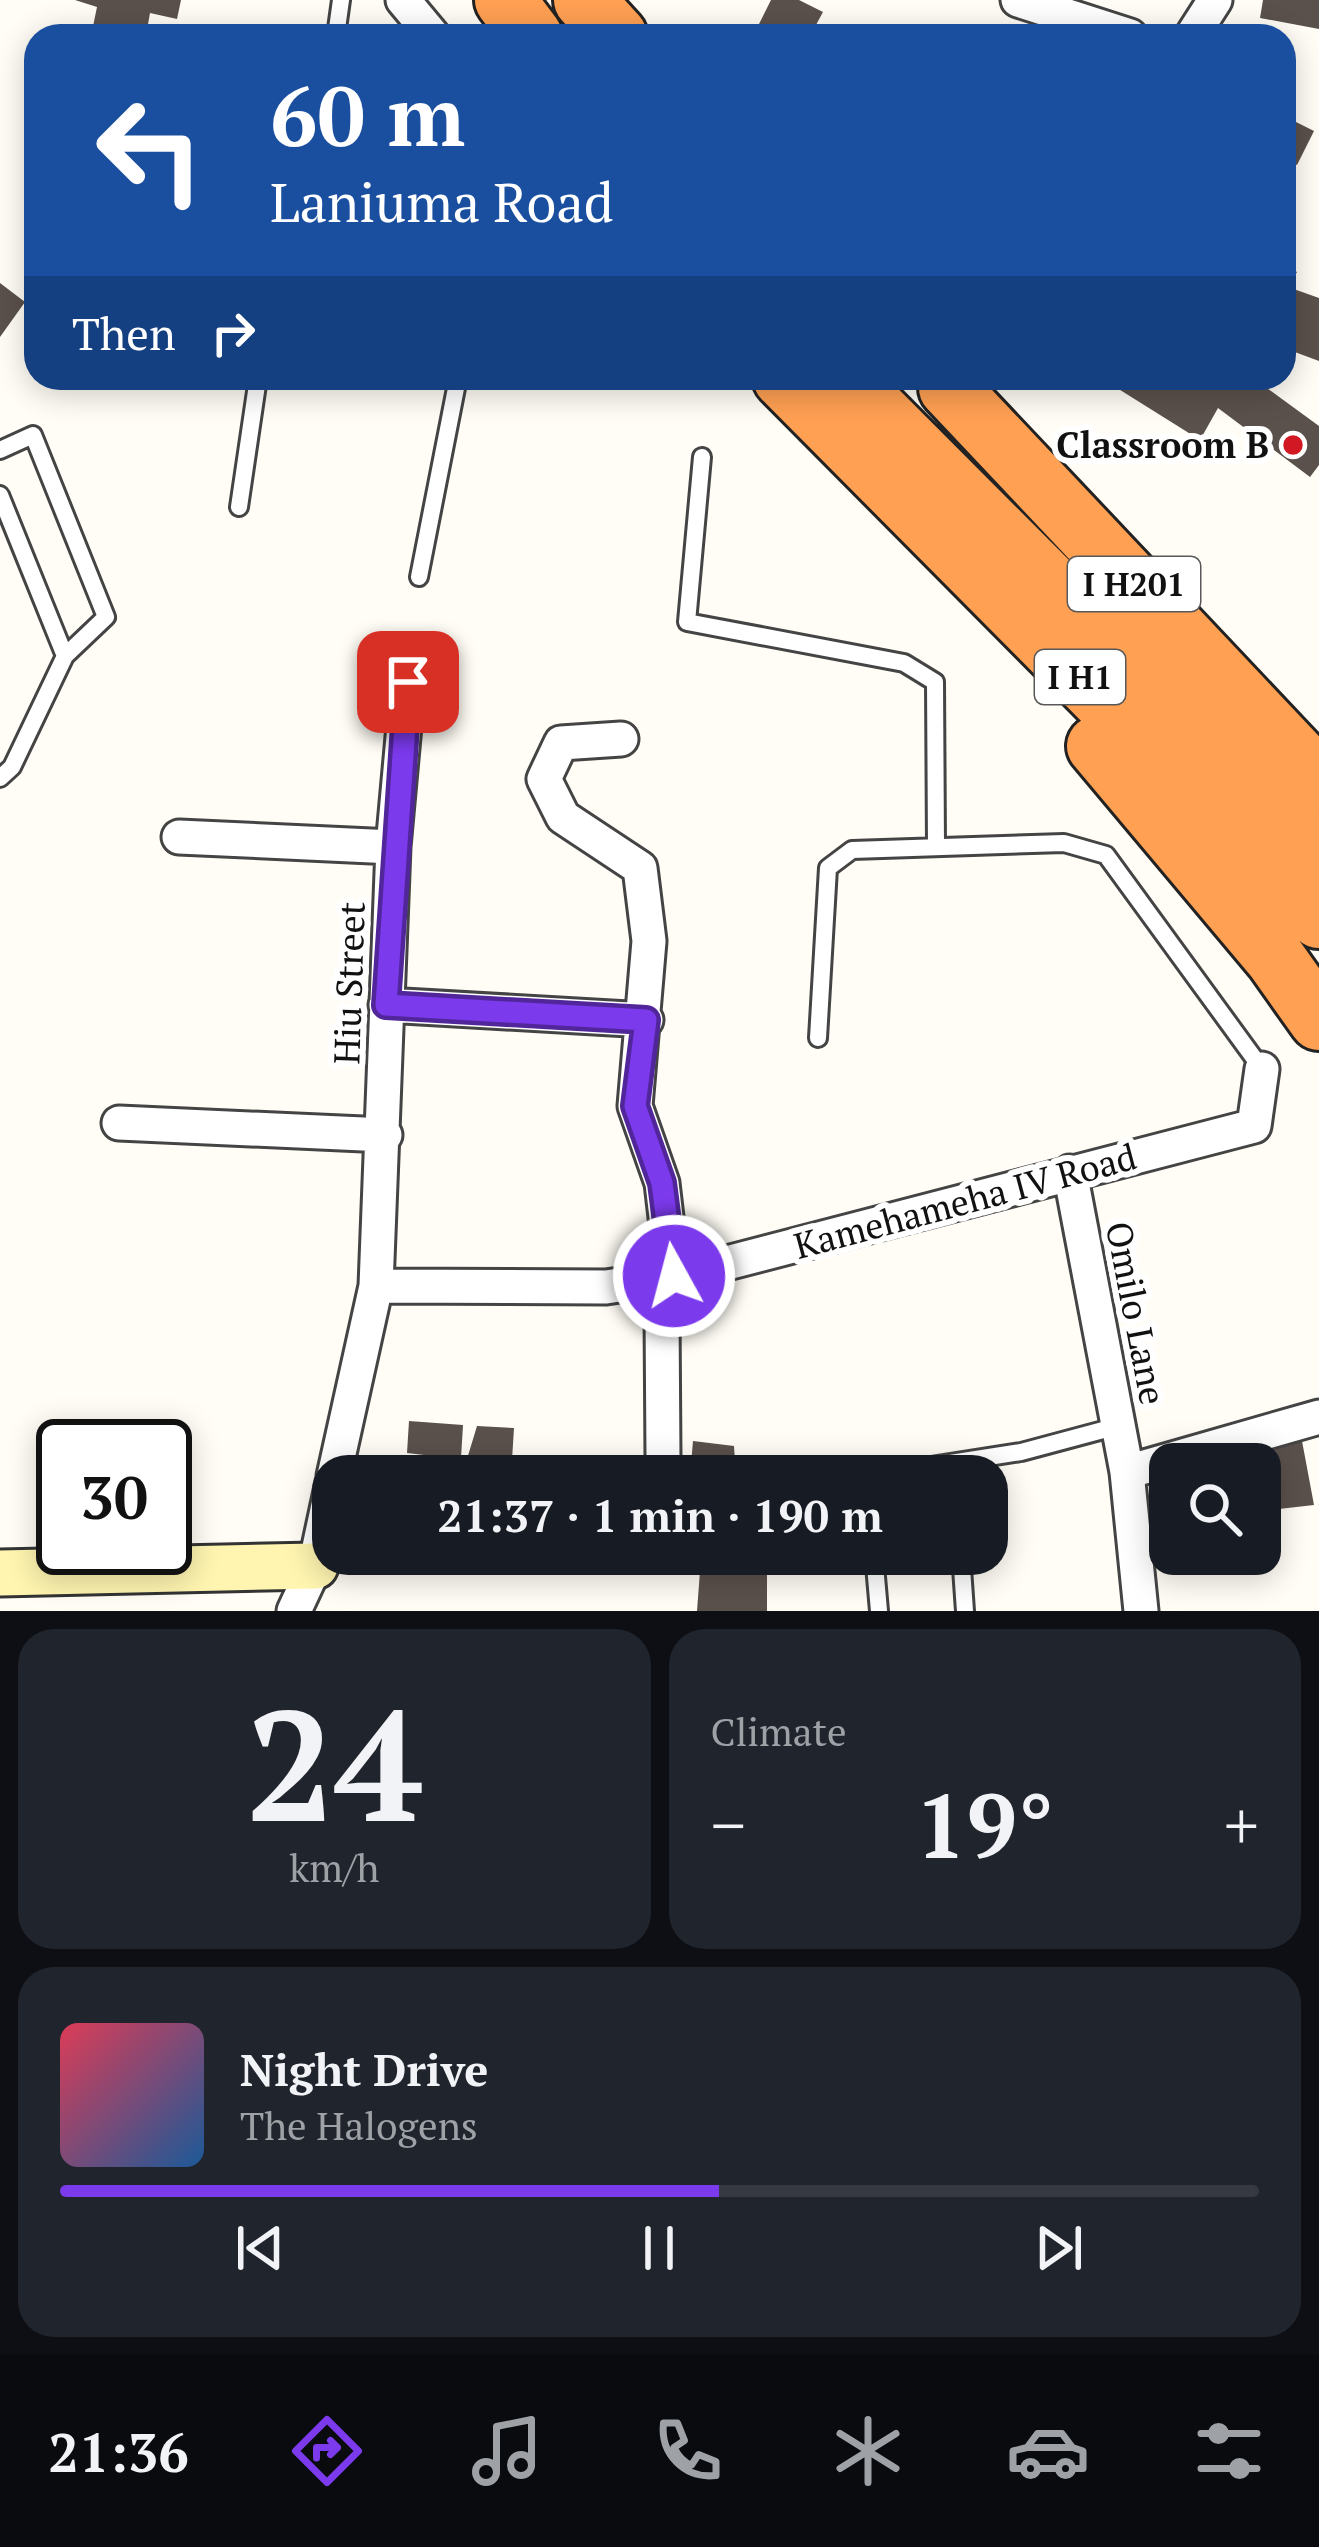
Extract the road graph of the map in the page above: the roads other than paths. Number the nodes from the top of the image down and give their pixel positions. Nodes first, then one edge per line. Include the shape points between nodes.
1 (404, 0) edge
2 (584, 0) edge
3 (1018, 0) edge
4 (423, 24) edge
5 (606, 24) edge
6 (1093, 24) edge
7 (255, 390) edge
8 (456, 390) edge
9 (794, 390) edge
10 (857, 390) edge
11 (951, 390) edge
12 (952, 390) edge
13 (839, 438) junction
14 (0, 450) edge
15 (702, 457) dead end
16 (0, 495) edge
17 (238, 507) dead end
18 (419, 578) dead end
19 (65, 656) junction
20 (408, 682) dead end
21 (1319, 719) edge
22 (621, 739) dead end
23 (0, 778) edge
24 (1319, 780) edge
25 (179, 837) dead end
26 (936, 845) junction
27 (393, 847) junction
28 (1319, 853) edge
29 (1319, 918) edge
30 (386, 1005) junction
31 (646, 1020) junction
32 (1319, 1020) edge
33 (818, 1038) dead end
34 (1262, 1069) joint
35 (119, 1123) dead end
36 (385, 1135) junction
37 (1070, 1172) junction
38 (674, 1276) junction
39 (376, 1286) junction
40 (1319, 1417) edge
41 (1118, 1426) junction
42 (339, 1455) edge
43 (664, 1455) edge
44 (1008, 1456) edge
45 (1127, 1472) junction
46 (312, 1566) edge
47 (312, 1572) edge
48 (0, 1573) edge
49 (876, 1575) edge
50 (962, 1575) edge
51 (294, 1611) edge
52 (879, 1611) edge
53 (964, 1611) edge
54 (1141, 1611) edge

1 - 4 street
2 - 5 highway
3 - 6 street
7 - 17 lane
8 - 18 lane
9 - 13 highway, I H1
10 - 28 highway
11 - 24 highway, I H201
12 - 21 highway via 1175,581
13 - 29 highway, I H1
13 - 32 highway via 1200,866
14 - 19 lane via 34,435 106,616
15 - 26 lane via 687,622 904,663 935,682
16 - 19 lane
19 - 23 lane
20 - 27 street, Hiu Street
22 - 31 street via 561,743 544,779 563,817 640,868 649,941
25 - 27 street
26 - 33 lane, Kamehameha IV Road via 852,850 828,868
26 - 34 lane, Kamehameha IV Road via 1064,843 1106,855
27 - 30 street, Hiu Street
30 - 31 street
30 - 36 street, Hiu Street
31 - 38 street via 635,1106 662,1183
34 - 37 street, Kamehameha IV Road via 1254,1126
35 - 36 street
36 - 39 street, Hiu Street
37 - 38 street, Kamehameha IV Road
37 - 41 street, Omilo Lane
38 - 39 street, Kamehameha IV Road via 605,1287
38 - 43 street via 662,1313
39 - 42 street
40 - 45 street
41 - 44 lane
41 - 45 street, Omilo Lane
45 - 54 street, Omilo Lane
46 - 48 street
47 - 51 street
49 - 52 lane
50 - 53 lane

